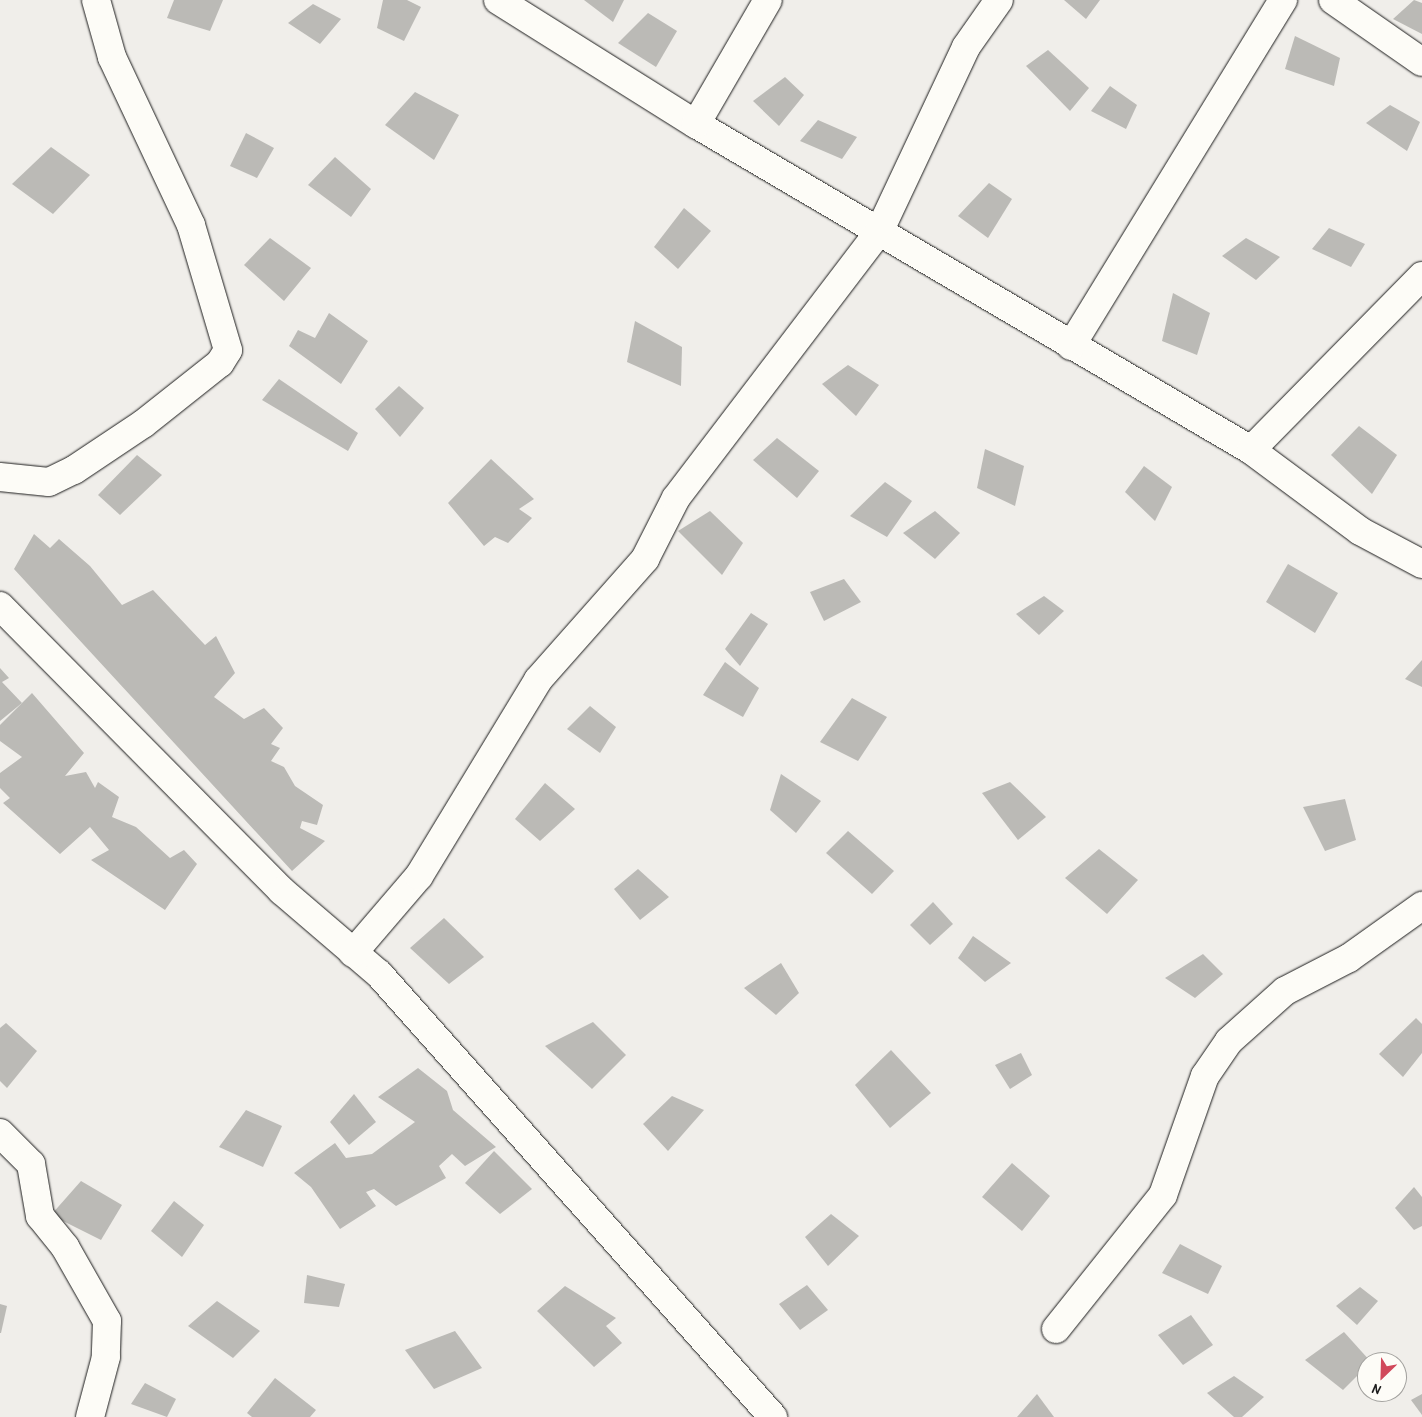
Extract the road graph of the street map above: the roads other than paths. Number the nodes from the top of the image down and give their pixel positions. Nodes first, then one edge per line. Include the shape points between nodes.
1 (96, 0) edge
2 (498, 0) edge
3 (768, 0) edge
4 (999, 0) edge
5 (1283, 0) edge
6 (1333, 0) edge
7 (1422, 62) edge
8 (696, 124) junction
9 (879, 232) junction
10 (1422, 276) edge
11 (1071, 346) junction
12 (1251, 450) junction
13 (0, 477) edge
14 (1422, 564) edge
15 (0, 606) edge
16 (1422, 906) edge
17 (353, 953) junction
18 (0, 1133) edge
19 (1056, 1329) dead end
20 (772, 1416) edge
21 (90, 1417) edge

1 - 13 street via 112,57 191,225 228,350 220,363 143,424 74,470 49,482
2 - 8 street
3 - 8 street
4 - 9 street via 966,47
5 - 11 street
6 - 7 street
8 - 9 street
9 - 11 street
9 - 17 street via 676,498 644,559 538,680 419,876
10 - 12 street
11 - 12 street
12 - 14 street via 1360,531
15 - 17 street via 282,891
16 - 19 street via 1349,958 1284,991 1229,1041 1205,1076 1163,1195
17 - 20 street via 379,974
18 - 21 street via 31,1164 40,1216 65,1247 107,1321 106,1357

